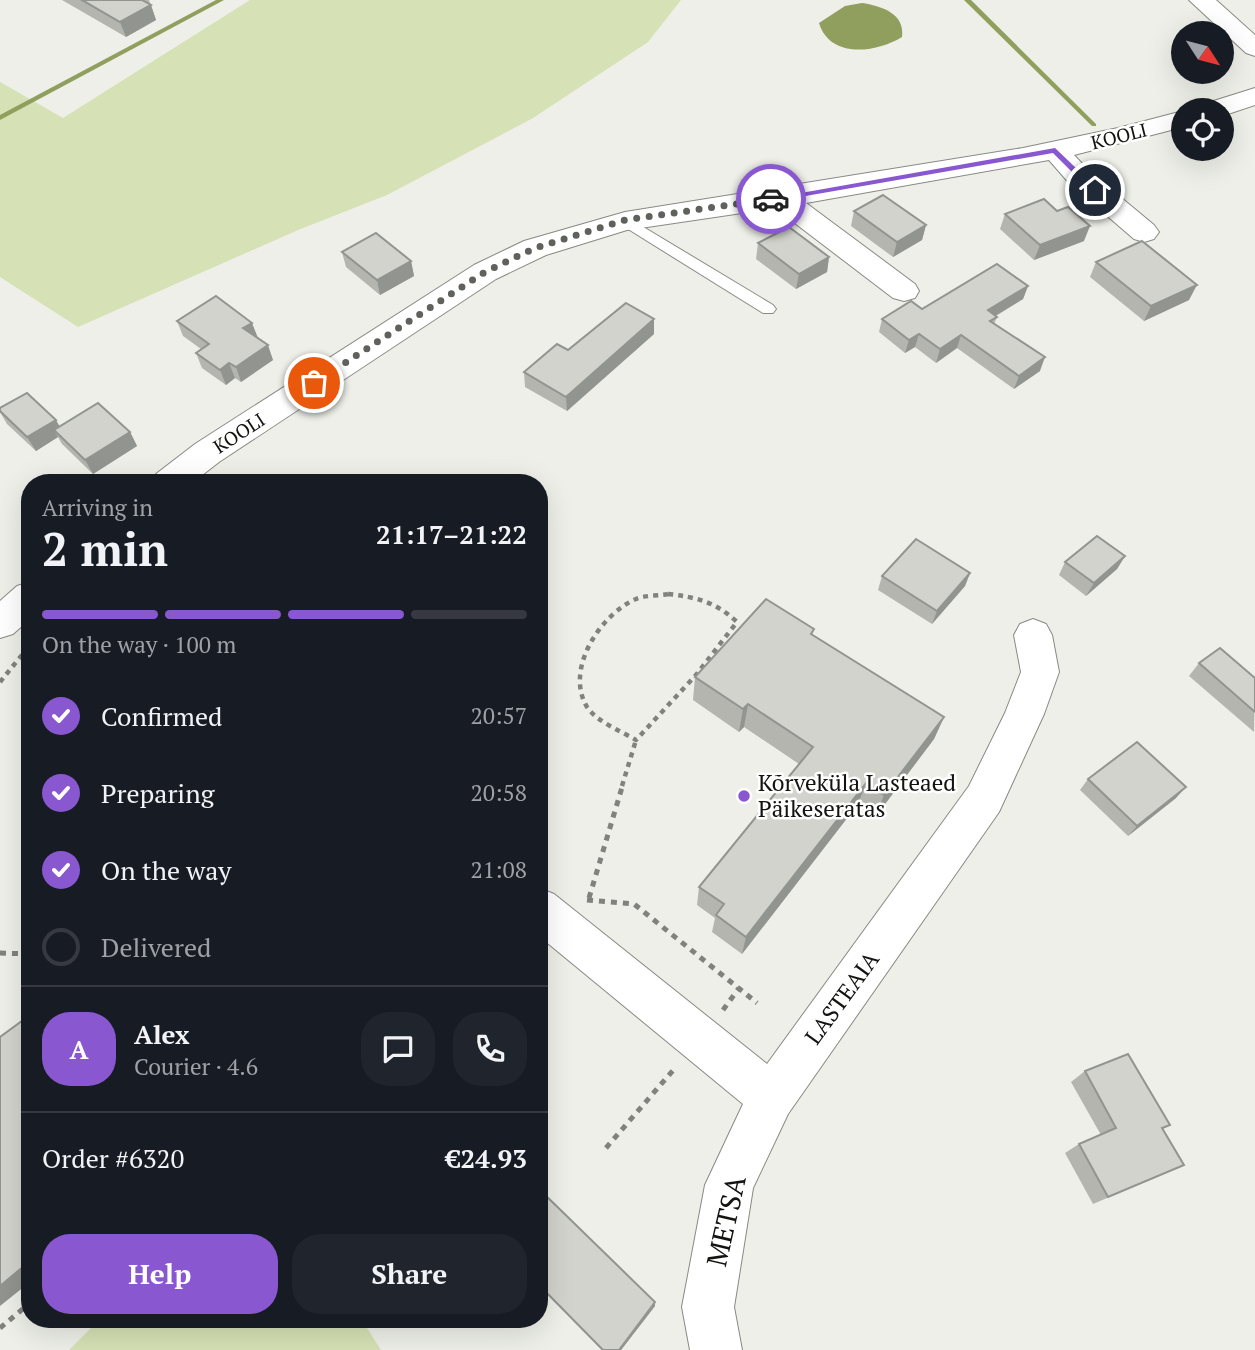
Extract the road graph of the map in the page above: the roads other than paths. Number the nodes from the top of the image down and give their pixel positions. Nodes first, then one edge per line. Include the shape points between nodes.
1 (1201, 0) edge
2 (1255, 48) edge
3 (1255, 96) edge
4 (1234, 103) edge
5 (1171, 122) edge
6 (1055, 150) junction
7 (781, 198) junction
8 (625, 220) junction
9 (1144, 232) dead end
10 (904, 291) dead end
11 (768, 309) dead end
12 (179, 474) edge
13 (21, 605) edge
14 (0, 623) edge
15 (1033, 635) dead end
16 (563, 912) edge
17 (771, 1097) junction
18 (716, 1350) edge

1 - 2 street
3 - 4 street
5 - 6 street, KOOLI
6 - 7 street, KOOLI
6 - 9 street via 1079,177
7 - 8 street, KOOLI
7 - 10 street
8 - 11 lane
8 - 12 street, KOOLI via 535,248 485,272
13 - 14 street
15 - 17 street, LASTEAIA via 1040,673 984,799
16 - 17 street
17 - 18 street, METSA via 729,1185 708,1307

